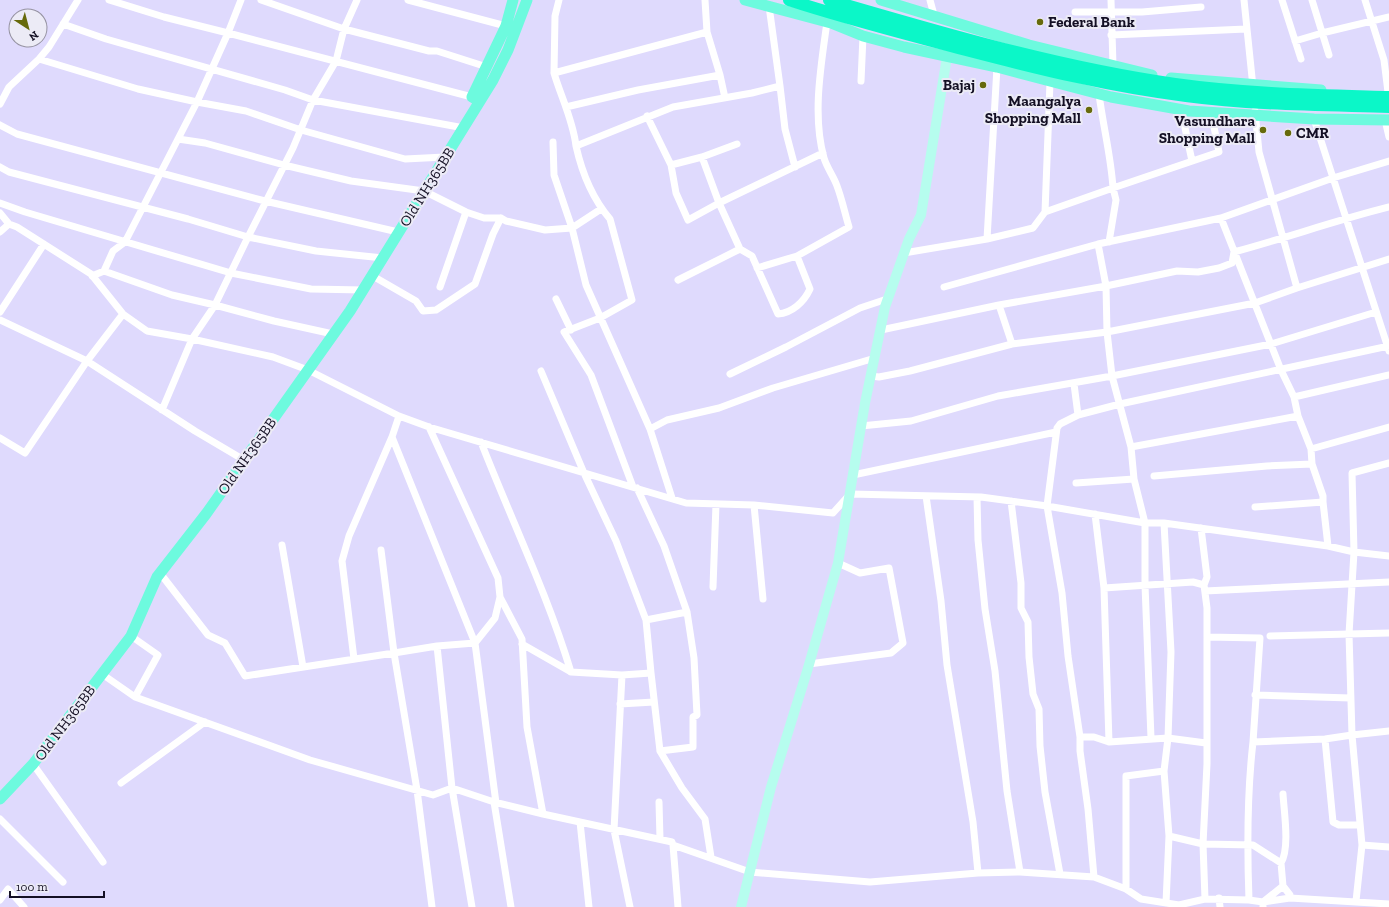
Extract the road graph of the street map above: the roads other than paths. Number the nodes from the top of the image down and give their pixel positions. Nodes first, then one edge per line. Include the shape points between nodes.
1 (78, 0) edge
2 (109, 0) edge
3 (241, 0) edge
4 (261, 0) edge
5 (357, 0) edge
6 (408, 0) edge
7 (513, 0) edge
8 (527, 0) edge
9 (559, 0) edge
10 (705, 0) edge
11 (744, 0) edge
12 (788, 0) edge
13 (829, 0) edge
14 (883, 0) edge
15 (930, 0) edge
16 (1111, 0) edge
17 (1244, 0) edge
18 (1282, 0) edge
19 (1312, 0) edge
20 (1365, 0) edge
21 (769, 6) junction
22 (1201, 7) dead end
23 (1075, 12) dead end
24 (1112, 12) junction
25 (934, 15) junction
26 (1389, 17) edge
27 (827, 22) junction
28 (1372, 22) junction
29 (63, 24) junction
30 (506, 26) junction
31 (344, 29) junction
32 (908, 29) junction
33 (1246, 29) junction
34 (707, 32) junction
35 (228, 33) junction
36 (1322, 33) junction
37 (1112, 35) junction
38 (863, 36) junction
39 (1295, 41) junction
40 (1329, 55) dead end
41 (947, 57) junction
42 (39, 59) junction
43 (1301, 59) dead end
44 (336, 61) junction
45 (1113, 65) junction
46 (487, 67) junction
47 (997, 67) junction
48 (212, 70) junction
49 (554, 72) junction
50 (720, 75) junction
51 (861, 81) dead end
52 (1050, 82) junction
53 (1253, 85) junction
54 (780, 86) junction
55 (1099, 94) junction
56 (1389, 94) edge
57 (725, 98) junction
58 (476, 99) junction
59 (313, 100) junction
60 (197, 102) junction
61 (0, 104) edge
62 (566, 107) junction
63 (1389, 107) edge
64 (1181, 109) junction
65 (1211, 112) junction
66 (1255, 113) junction
67 (647, 116) junction
68 (1314, 119) junction
69 (1387, 120) edge
70 (0, 125) edge
71 (464, 128) junction
72 (301, 130) junction
73 (1389, 137) edge
74 (178, 139) junction
75 (553, 142) dead end
76 (737, 144) dead end
77 (576, 146) junction
78 (823, 153) junction
79 (446, 157) junction
80 (702, 157) junction
81 (1192, 161) junction
82 (1389, 161) edge
83 (671, 165) junction
84 (284, 166) junction
85 (0, 167) edge
86 (795, 167) junction
87 (162, 172) junction
88 (1333, 178) junction
89 (1113, 188) junction
90 (424, 191) junction
91 (1272, 199) junction
92 (265, 201) junction
93 (0, 203) edge
94 (719, 203) junction
95 (143, 207) junction
96 (1389, 207) edge
97 (601, 209) junction
98 (466, 212) junction
99 (1045, 212) junction
100 (0, 213) edge
101 (501, 218) junction
102 (1221, 218) junction
103 (1346, 218) junction
104 (9, 224) junction
105 (572, 228) junction
106 (0, 232) edge
107 (398, 232) junction
108 (248, 237) junction
109 (987, 239) junction
110 (1282, 239) junction
111 (125, 242) junction
112 (1108, 242) junction
113 (44, 244) junction
114 (1098, 244) junction
115 (740, 249) junction
116 (1234, 252) junction
117 (904, 253) junction
118 (797, 256) junction
119 (383, 258) junction
120 (1389, 259) edge
121 (1361, 267) junction
122 (757, 268) junction
123 (104, 271) junction
124 (231, 273) junction
125 (371, 275) junction
126 (92, 276) junction
127 (678, 280) dead end
128 (1106, 286) junction
129 (440, 287) dead end
130 (944, 287) dead end
131 (1297, 288) junction
132 (363, 290) junction
133 (556, 299) dead end
134 (887, 299) junction
135 (1255, 303) junction
136 (215, 305) junction
137 (999, 305) junction
138 (0, 312) edge
139 (1376, 312) junction
140 (123, 314) junction
141 (600, 318) junction
142 (0, 320) edge
143 (571, 330) junction
144 (881, 330) junction
145 (1107, 332) junction
146 (333, 334) junction
147 (192, 339) junction
148 (1012, 344) junction
149 (1271, 344) junction
150 (1388, 348) edge
151 (875, 358) junction
152 (86, 361) junction
153 (308, 370) junction
154 (1281, 370) junction
155 (541, 371) dead end
156 (730, 374) dead end
157 (1389, 375) edge
158 (871, 376) junction
159 (1112, 376) junction
160 (1074, 384) junction
161 (1294, 396) junction
162 (1120, 404) junction
163 (162, 410) junction
164 (1078, 415) junction
165 (399, 416) junction
166 (1298, 416) junction
167 (861, 426) junction
168 (1389, 426) edge
169 (429, 427) junction
170 (650, 429) junction
171 (1056, 432) junction
172 (392, 437) junction
173 (0, 438) edge
174 (481, 442) junction
175 (1132, 447) junction
176 (1311, 449) junction
177 (244, 460) junction
178 (1389, 463) edge
179 (1312, 464) junction
180 (584, 472) junction
181 (853, 475) junction
182 (1154, 476) dead end
183 (1134, 479) junction
184 (1076, 483) dead end
185 (635, 488) junction
186 (850, 494) junction
187 (926, 496) junction
188 (978, 497) junction
189 (672, 498) junction
190 (1010, 501) junction
191 (1323, 502) junction
192 (716, 504) junction
193 (754, 505) junction
194 (1047, 506) junction
195 (1255, 507) dead end
196 (1095, 514) junction
197 (1164, 523) junction
198 (1145, 524) junction
199 (1201, 528) junction
200 (282, 545) dead end
201 (1328, 546) junction
202 (380, 550) dead end
203 (1354, 552) junction
204 (1389, 556) edge
205 (838, 563) junction
206 (160, 573) junction
207 (1389, 582) edge
208 (1167, 583) junction
209 (1351, 584) junction
210 (1145, 585) junction
211 (713, 587) dead end
212 (1104, 588) junction
213 (1204, 588) junction
214 (500, 597) junction
215 (762, 599) dead end
216 (688, 612) junction
217 (510, 617) junction
218 (495, 618) junction
219 (646, 620) junction
220 (1389, 633) edge
221 (1349, 634) junction
222 (131, 636) junction
223 (1270, 636) dead end
224 (1207, 637) junction
225 (475, 643) junction
226 (522, 644) junction
227 (437, 646) junction
228 (394, 653) junction
229 (354, 659) junction
230 (809, 664) junction
231 (303, 667) junction
232 (571, 672) junction
233 (651, 673) junction
234 (102, 674) junction
235 (622, 675) junction
236 (1256, 694) junction
237 (135, 697) junction
238 (1350, 698) junction
239 (654, 702) junction
240 (620, 704) junction
241 (205, 722) junction
242 (1389, 731) edge
243 (1352, 735) junction
244 (1080, 737) junction
245 (1151, 738) junction
246 (1168, 738) junction
247 (1325, 739) junction
248 (1109, 742) junction
249 (1253, 742) junction
250 (1206, 743) junction
251 (660, 751) junction
252 (33, 764) junction
253 (1164, 771) junction
254 (121, 783) dead end
255 (452, 788) junction
256 (417, 790) junction
257 (1283, 794) dead end
258 (0, 800) edge
259 (495, 802) junction
260 (659, 802) dead end
261 (543, 814) junction
262 (0, 819) edge
263 (580, 822) junction
264 (1359, 825) junction
265 (614, 830) junction
266 (1169, 836) junction
267 (660, 839) junction
268 (1203, 844) junction
269 (673, 845) junction
270 (1247, 845) junction
271 (1362, 845) junction
272 (1389, 847) edge
273 (711, 857) junction
274 (103, 862) dead end
275 (1281, 863) junction
276 (750, 872) junction
277 (1020, 872) junction
278 (978, 873) junction
279 (1060, 874) junction
280 (1094, 877) junction
281 (63, 882) dead end
282 (1283, 886) junction
283 (1126, 889) junction
284 (1205, 898) junction
285 (1219, 898) junction
286 (1290, 898) junction
287 (0, 900) edge
288 (1249, 900) junction
289 (1356, 901) junction
290 (1166, 903) junction
291 (1389, 904) edge
292 (1263, 905) edge
293 (24, 907) edge
294 (432, 907) edge
295 (472, 907) edge
296 (511, 907) edge
297 (589, 907) edge
298 (630, 907) edge
299 (678, 907) edge
300 (742, 907) edge
301 (1220, 907) edge

1 - 29 street
2 - 35 street
3 - 35 street
4 - 31 street
5 - 31 street
6 - 30 street
7 - 30 main road, Old NH365BB
8 - 58 main road, Old NH365BB via 508,50 493,80
9 - 49 street via 555,16
10 - 34 street
11 - 21 main road
12 - 32 highway via 879,28
13 - 32 highway via 882,16
14 - 25 main road
15 - 25 street
16 - 24 street
17 - 33 street
18 - 39 street
19 - 36 street
20 - 28 street
21 - 27 main road
21 - 54 street
22 - 24 street
23 - 24 street
24 - 37 street
25 - 45 main road via 1029,45
26 - 28 street
27 - 38 main road
27 - 78 street via 820,70 818,110
28 - 36 street
28 - 56 street via 1384,60
29 - 42 street
29 - 48 street
30 - 46 main road, Old NH365BB
31 - 44 street
31 - 46 street via 437,51
32 - 56 highway via 1089,69 1175,84 1240,91
32 - 63 highway via 1026,65 1126,88 1251,103
33 - 37 street
33 - 53 street
34 - 49 street
34 - 50 street
35 - 44 street
35 - 48 street
36 - 39 street
36 - 40 street
37 - 45 street
38 - 41 main road
38 - 51 street
39 - 43 street
41 - 47 main road
41 - 117 street via 921,215
42 - 60 street via 138,89
42 - 61 street via 9,87
44 - 58 street
44 - 59 street
45 - 53 main road via 1177,79
46 - 58 main road, Old NH365BB
47 - 52 main road
47 - 109 street
48 - 59 street
48 - 60 street
49 - 62 street
50 - 57 street
50 - 62 street
52 - 55 main road
52 - 99 street
53 - 56 main road
54 - 57 street
54 - 86 street via 785,129
55 - 64 main road
55 - 89 street via 1104,132 1111,158
57 - 67 street via 673,106
58 - 71 main road, Old NH365BB
59 - 71 street
59 - 72 street
60 - 72 street via 246,111
60 - 74 street
62 - 77 street via 574,130
64 - 65 main road
64 - 81 street
65 - 66 main road
65 - 81 street via 1219,152
66 - 68 main road
66 - 91 street via 1259,152
67 - 77 street
67 - 83 street
68 - 69 main road
68 - 88 street
69 - 73 street
70 - 87 street via 17,134
71 - 79 main road, Old NH365BB
72 - 79 street via 405,159
72 - 84 street
74 - 84 street via 205,143
74 - 87 street
75 - 105 street via 554,175
76 - 80 street
77 - 97 street via 582,172
78 - 86 street
78 - 118 street via 837,185 849,227
79 - 90 main road, Old NH365BB
80 - 83 street
80 - 94 street
81 - 89 street
82 - 88 street
83 - 94 street via 676,193 688,220
84 - 90 street via 351,181
84 - 92 street
85 - 95 street via 9,172
86 - 94 street
87 - 92 street
87 - 95 street
88 - 91 street
88 - 103 street
89 - 99 street
89 - 112 street via 1116,200
90 - 98 street
90 - 107 main road, Old NH365BB
91 - 102 street
91 - 110 street
92 - 107 street
92 - 108 street
93 - 111 street
94 - 115 street
95 - 108 street
95 - 111 street
96 - 103 street
97 - 105 street
97 - 141 street via 610,219 632,300
98 - 101 street via 484,218
98 - 129 street
99 - 109 street via 1033,228
100 - 104 street
101 - 105 street via 545,230
101 - 125 street via 475,284 436,310 423,311 416,301
102 - 112 street
102 - 116 street
103 - 110 street
103 - 121 street
104 - 106 street
104 - 113 street via 17,226
105 - 141 street via 586,285
107 - 119 main road, Old NH365BB
108 - 119 street via 316,251
108 - 124 street
109 - 117 street
110 - 116 street
110 - 131 street
111 - 123 street via 113,251
111 - 124 street
112 - 114 street
113 - 126 street
113 - 138 street
114 - 128 street
114 - 130 street
115 - 122 street via 752,256
115 - 127 street
116 - 128 street via 1232,263 1219,268 1198,272 1176,271
116 - 135 street
117 - 134 street
118 - 122 street
118 - 122 street via 810,289 804,300 786,313 778,314
119 - 125 main road, Old NH365BB
120 - 121 street
121 - 131 street
121 - 139 street
123 - 126 street
123 - 136 street via 172,295
124 - 132 street via 311,289
124 - 136 street
125 - 132 main road, Old NH365BB
126 - 140 street
128 - 137 street
128 - 145 street
131 - 135 street
132 - 146 main road, Old NH365BB
133 - 143 street
134 - 144 street
134 - 156 street via 860,308
135 - 145 street
135 - 149 street
136 - 146 street
136 - 147 street
137 - 144 street
137 - 148 street
139 - 149 street
139 - 150 street
140 - 147 street via 147,331
140 - 152 street
141 - 143 street
141 - 170 street
142 - 152 street
143 - 185 street via 564,332 591,375
144 - 151 street
145 - 148 street
145 - 159 street
146 - 153 main road, Old NH365BB
147 - 153 street via 273,357
147 - 163 street
148 - 158 street via 910,372
149 - 154 street
149 - 159 street
150 - 154 street
151 - 158 street
151 - 170 street via 773,388 720,408 667,420
152 - 163 street
152 - 173 street via 25,453
153 - 165 street
153 - 177 main road, Old NH365BB
154 - 161 street
154 - 162 street
155 - 180 street
157 - 161 street
158 - 167 street
159 - 160 street
159 - 162 street
160 - 164 street
160 - 167 street via 998,396 911,421
161 - 166 street
162 - 164 street
162 - 175 street
163 - 177 street
164 - 171 street via 1060,424
165 - 169 street
165 - 172 street
166 - 175 street
166 - 176 street
167 - 181 street
168 - 176 street
169 - 174 street
169 - 214 street via 498,578
170 - 189 street
171 - 181 street
171 - 194 street
172 - 225 street
172 - 229 street via 349,536 342,561
174 - 180 street
174 - 232 street via 509,514 538,578
175 - 183 street
176 - 179 street
177 - 206 main road, Old NH365BB
178 - 203 street via 1352,473
179 - 182 street
179 - 191 street
180 - 185 street
180 - 219 street via 616,541
181 - 186 street
183 - 184 street
183 - 198 street
185 - 189 street
185 - 216 street via 664,546
186 - 187 street
186 - 193 street via 833,513
186 - 205 street
187 - 188 street
187 - 278 street via 948,665 973,822
188 - 190 street
188 - 277 street via 978,540 985,609 995,671 1007,791
189 - 192 street via 686,503
190 - 194 street
190 - 279 street via 1022,608 1028,622 1033,694 1039,709 1045,792
191 - 195 street
191 - 201 street
192 - 193 street
192 - 211 street
193 - 215 street
194 - 196 street
194 - 244 street via 1062,593
196 - 198 street
196 - 212 street
197 - 198 street
197 - 199 street
197 - 208 street
198 - 210 street
199 - 201 street
199 - 213 street via 1207,577
200 - 231 street
201 - 203 street
202 - 228 street
203 - 204 street
203 - 209 street
205 - 230 street
205 - 230 street via 860,573 889,568 903,643 891,653
206 - 222 main road, Old NH365BB
206 - 231 street via 208,635 225,643 245,676
207 - 209 street
208 - 210 street
208 - 213 street via 1193,582
208 - 246 street via 1171,652
209 - 213 street
209 - 221 street
210 - 212 street
210 - 245 street
212 - 248 street
213 - 224 street
214 - 217 street
214 - 218 street
216 - 219 street
216 - 251 street via 698,715 693,716 693,747
217 - 218 street
217 - 226 street via 522,639
218 - 225 street
219 - 233 street
220 - 221 street
221 - 223 street
221 - 238 street
222 - 234 main road, Old NH365BB
222 - 237 street via 158,655
224 - 236 street via 1260,638
224 - 250 street
225 - 227 street
225 - 259 street
226 - 232 street
226 - 261 street via 527,727
227 - 228 street
227 - 255 street
228 - 229 street
228 - 256 street
229 - 231 street
230 - 276 street via 771,787
232 - 235 street
233 - 235 street
233 - 239 street
234 - 237 street
234 - 252 main road, Old NH365BB
235 - 240 street
236 - 238 street
236 - 249 street
237 - 241 street
238 - 243 street
239 - 240 street
239 - 251 street
240 - 265 street
241 - 254 street
241 - 256 street via 310,760
242 - 243 street
243 - 247 street
243 - 264 street
244 - 248 street via 1094,737
244 - 280 street
245 - 246 street
245 - 248 street
246 - 250 street
246 - 253 street
247 - 249 street
247 - 264 street via 1333,822 1340,825
249 - 270 street
250 - 268 street
251 - 273 street via 704,819
252 - 258 main road, Old NH365BB
252 - 274 street
253 - 266 street
253 - 283 street via 1126,776
255 - 256 street via 433,795
255 - 259 street
255 - 295 street
256 - 294 street
257 - 275 street via 1285,857
259 - 261 street
259 - 296 street
260 - 267 street
261 - 263 street
262 - 281 street
263 - 265 street
263 - 297 street
264 - 271 street
265 - 267 street
265 - 298 street
266 - 268 street
266 - 290 street
267 - 269 street via 672,842
268 - 270 street
268 - 284 street
269 - 273 street
269 - 299 street
270 - 275 street via 1253,845
270 - 288 street
271 - 272 street
271 - 289 street
273 - 276 street
275 - 282 street
276 - 278 street via 870,882
276 - 300 street
277 - 278 street
277 - 279 street
279 - 280 street
280 - 283 street
282 - 286 street
282 - 292 street
283 - 290 street via 1141,899
284 - 285 street
284 - 290 street via 1179,905
285 - 288 street
285 - 301 street
286 - 289 street
286 - 292 street
287 - 293 street via 8,889
288 - 292 street
289 - 291 street

